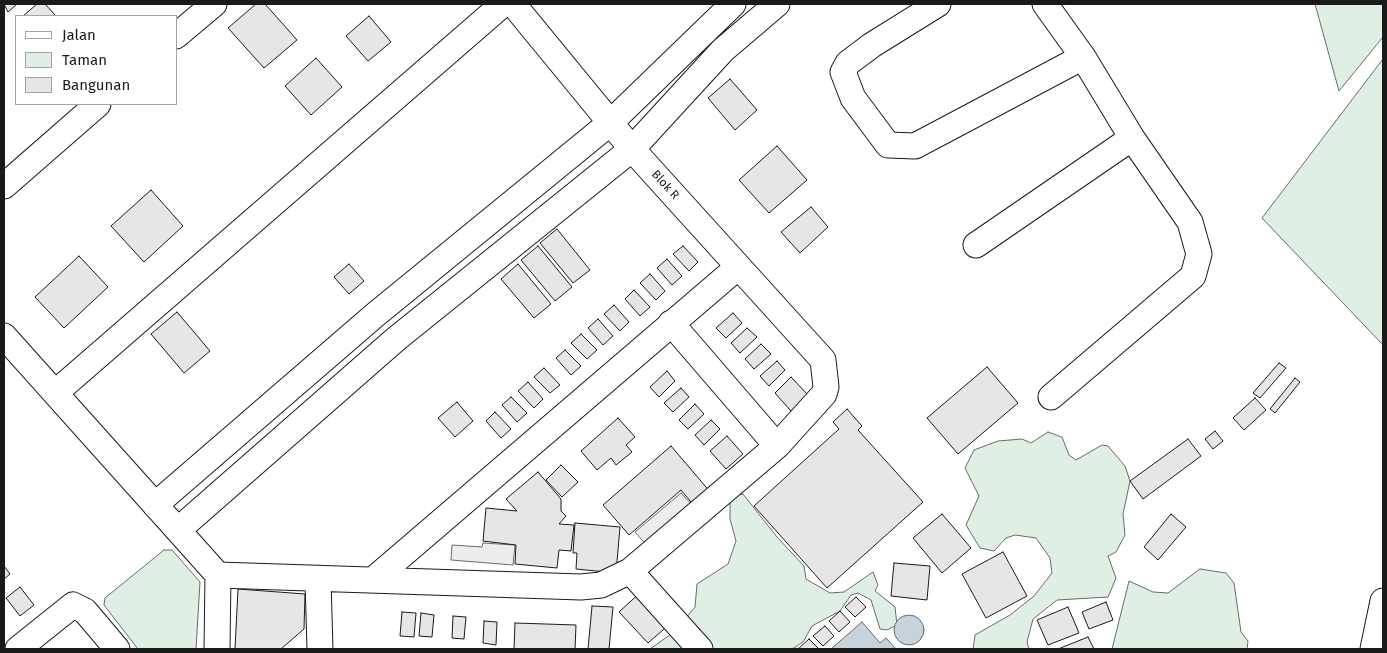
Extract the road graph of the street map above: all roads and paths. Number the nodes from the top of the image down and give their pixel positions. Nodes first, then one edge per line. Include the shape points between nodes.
1 (214, 4) edge
2 (503, 4) edge
3 (513, 4) edge
4 (733, 4) edge
5 (938, 4) edge
6 (1045, 4) edge
7 (771, 6) edge
8 (178, 34) edge
9 (1083, 58) junction
10 (97, 105) edge
11 (610, 123) junction
12 (1132, 138) junction
13 (632, 149) junction
14 (4, 186) edge
15 (976, 245) dead end
16 (738, 267) junction
17 (375, 315) junction
18 (671, 322) junction
19 (4, 336) edge
20 (396, 339) junction
21 (55, 393) junction
22 (1051, 397) dead end
23 (777, 446) junction
24 (155, 505) junction
25 (178, 530) junction
26 (630, 571) junction
27 (218, 574) junction
28 (374, 579) junction
29 (318, 580) junction
30 (1383, 601) edge
31 (18, 649) edge
32 (117, 649) edge
33 (217, 649) edge
34 (320, 649) edge
35 (700, 649) edge
36 (1373, 649) edge

1 - 8 street
2 - 21 street
3 - 11 street, Blok R
4 - 11 street
5 - 9 street via 872,45 848,63 843,72 853,98 888,144 915,146
6 - 9 street
7 - 13 street via 723,50
9 - 12 street
10 - 14 street
11 - 13 street, Blok R
11 - 17 street
12 - 15 street
12 - 22 street via 1190,222 1199,254 1197,267 1193,276
13 - 16 street, Blok R
13 - 20 street
16 - 18 street
16 - 23 street, Blok R via 823,360 826,387 821,400
17 - 20 street
17 - 24 street
18 - 23 street
18 - 28 street
19 - 21 street
20 - 25 street
21 - 24 street
23 - 26 street
24 - 25 street
25 - 27 street
26 - 28 street via 601,585 581,587
26 - 35 street
27 - 29 street
27 - 33 street
28 - 29 street
29 - 34 street
30 - 36 street
31 - 32 street via 73,605 85,611

